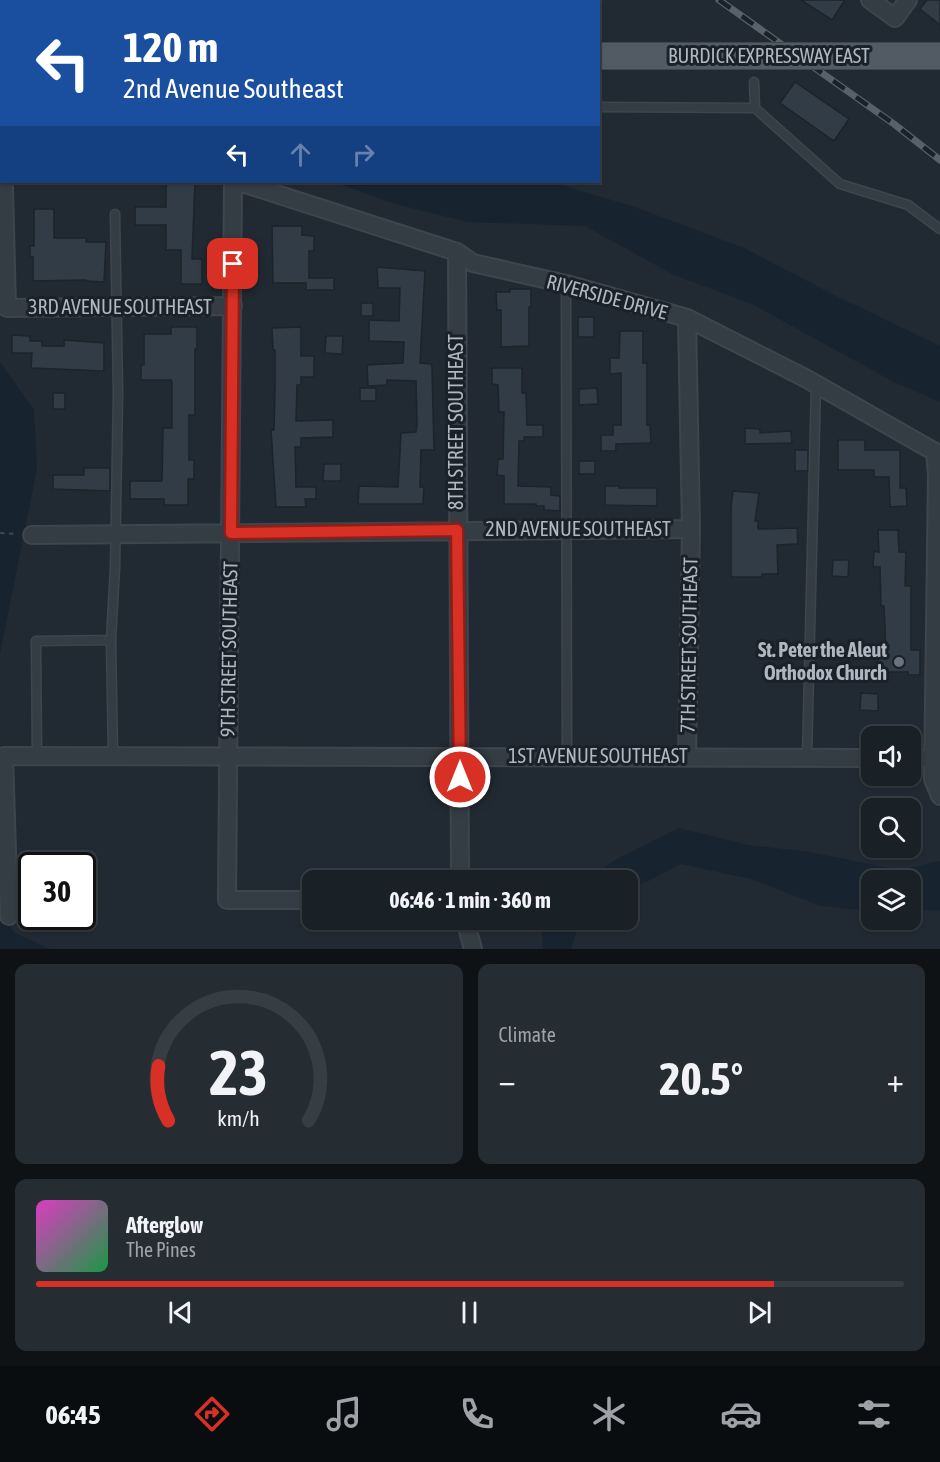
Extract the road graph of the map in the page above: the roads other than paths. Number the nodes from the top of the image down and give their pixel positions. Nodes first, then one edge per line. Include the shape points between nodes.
1 (870, 0) edge
2 (908, 0) edge
3 (600, 56) edge
4 (940, 56) edge
5 (754, 82) dead end
6 (600, 107) edge
7 (755, 108) junction
8 (233, 183) edge
9 (242, 183) edge
10 (4, 188) dead end
11 (115, 213) dead end
12 (940, 229) edge
13 (457, 252) junction
14 (566, 284) junction
15 (232, 306) junction
16 (117, 307) junction
17 (687, 318) junction
18 (816, 384) junction
19 (938, 474) edge
20 (567, 528) junction
21 (691, 528) junction
22 (457, 530) junction
23 (231, 533) junction
24 (116, 534) junction
25 (32, 535) dead end
26 (111, 640) junction
27 (37, 756) junction
28 (113, 756) junction
29 (228, 756) junction
30 (460, 756) junction
31 (567, 756) junction
32 (687, 757) junction
33 (807, 757) junction
34 (861, 758) edge
35 (921, 759) edge
36 (934, 759) junction
37 (940, 796) edge
38 (460, 870) edge
39 (302, 900) edge
40 (9, 916) dead end
41 (468, 930) edge
42 (473, 949) edge

1 - 2 street via 895,18
3 - 4 main road, BURDICK EXPRESSWAY EAST, bridge
5 - 7 lane
6 - 7 lane
7 - 12 lane via 840,184 908,205
8 - 15 street, 9TH STREET SOUTHEAST
9 - 13 street, RIVERSIDE DRIVE
10 - 16 street, 3RD AVENUE SOUTHEAST via 7,308
11 - 16 lane
13 - 14 street, RIVERSIDE DRIVE via 473,263
13 - 22 street, 8TH STREET SOUTHEAST
14 - 17 street, RIVERSIDE DRIVE
14 - 20 lane
15 - 16 street, 3RD AVENUE SOUTHEAST
15 - 23 street, 9TH STREET SOUTHEAST
16 - 24 lane
17 - 18 street, RIVERSIDE DRIVE
17 - 21 street, 7TH STREET SOUTHEAST
18 - 19 street, RIVERSIDE DRIVE via 935,452
18 - 33 lane
19 - 36 street
20 - 21 street, 2ND AVENUE SOUTHEAST
20 - 22 street, 2ND AVENUE SOUTHEAST
20 - 31 lane
21 - 32 street, 7TH STREET SOUTHEAST
22 - 23 street, 2ND AVENUE SOUTHEAST
22 - 30 street, 8TH STREET SOUTHEAST
23 - 24 street, 2ND AVENUE SOUTHEAST
23 - 29 street, 9TH STREET SOUTHEAST
24 - 25 street, 2ND AVENUE SOUTHEAST
24 - 26 lane
26 - 27 lane via 36,641
26 - 28 lane
27 - 28 street, 1ST AVENUE SOUTHEAST
27 - 40 street, 1ST AVENUE SOUTHEAST via 4,756
28 - 29 street, 1ST AVENUE SOUTHEAST
29 - 30 street, 1ST AVENUE SOUTHEAST
29 - 39 street, 9TH STREET SOUTHEAST via 227,900
30 - 31 street, 1ST AVENUE SOUTHEAST
30 - 38 street, 8TH STREET SOUTHEAST
31 - 32 street, 1ST AVENUE SOUTHEAST
32 - 33 street, 1ST AVENUE SOUTHEAST
33 - 34 street, 1ST AVENUE SOUTHEAST
35 - 36 street
36 - 37 street via 933,779
41 - 42 street

